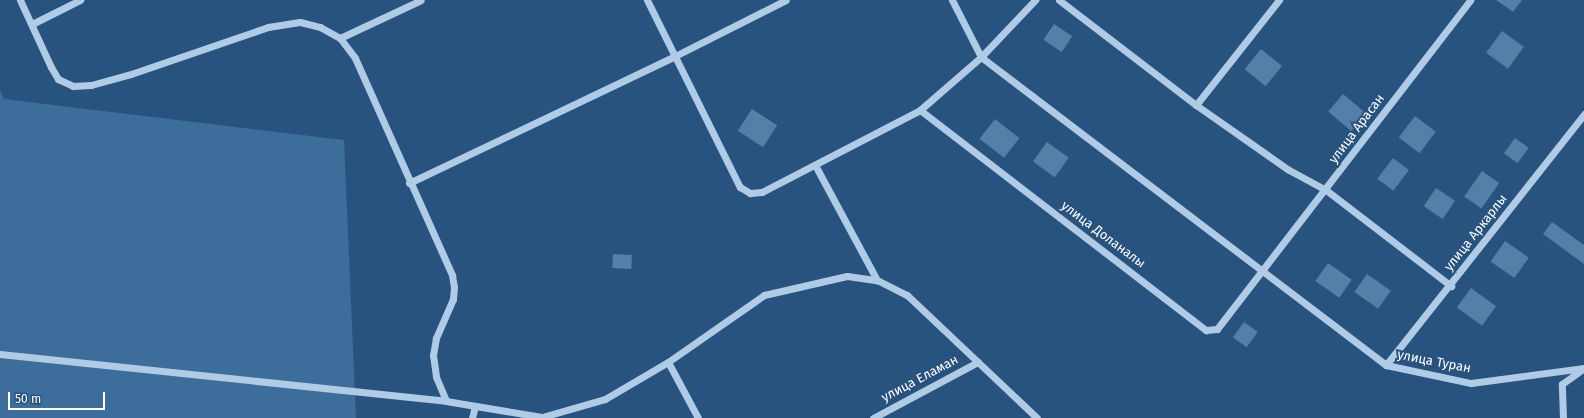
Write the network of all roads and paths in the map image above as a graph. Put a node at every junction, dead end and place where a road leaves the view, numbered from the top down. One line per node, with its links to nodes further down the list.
1 (20, 0): 11 (street)
2 (80, 0): 11 (street)
3 (421, 0): 12 (street)
4 (647, 0): 13 (street)
5 (786, 0): 13 (street)
6 (952, 0): 14 (street)
7 (1035, 0): 14 (street)
8 (1059, 0): 15 (street)
9 (1279, 0): 15 (street)
10 (1470, 0): 20 (street, улица Арасан)
11 (32, 24): 12 (street)
12 (340, 38): 19 (street)
13 (675, 56): 18 (street); 19 (street)
14 (981, 57): 16 (street); 21 (street, улица Туран)
15 (1196, 105): 20 (street)
16 (920, 110): 18 (street); 21 (street, улица Доланалы)
17 (1584, 114): 23 (street, улица Аркарлы)
18 (815, 165): 22 (street)
19 (409, 183): 29 (street)
20 (1326, 190): 21 (street, улица Арасан); 23 (street)
21 (1262, 273): 27 (street, улица Туран)
22 (877, 280): 25 (street); 26 (street)
23 (1451, 286): 27 (street, улица Аркарлы)
24 (0, 354): 29 (street)
25 (668, 362): 30 (street); 32 (street)
26 (978, 362): 33 (street, улица Еламан); 34 (street)
27 (1386, 365): 28 (street, улица Туран)
28 (1584, 368): 35 (street)
29 (446, 401): 30 (street)
30 (475, 406): 31 (street)
31 (472, 418)
32 (698, 418)
33 (873, 418)
34 (1037, 418)
35 (1563, 418)

